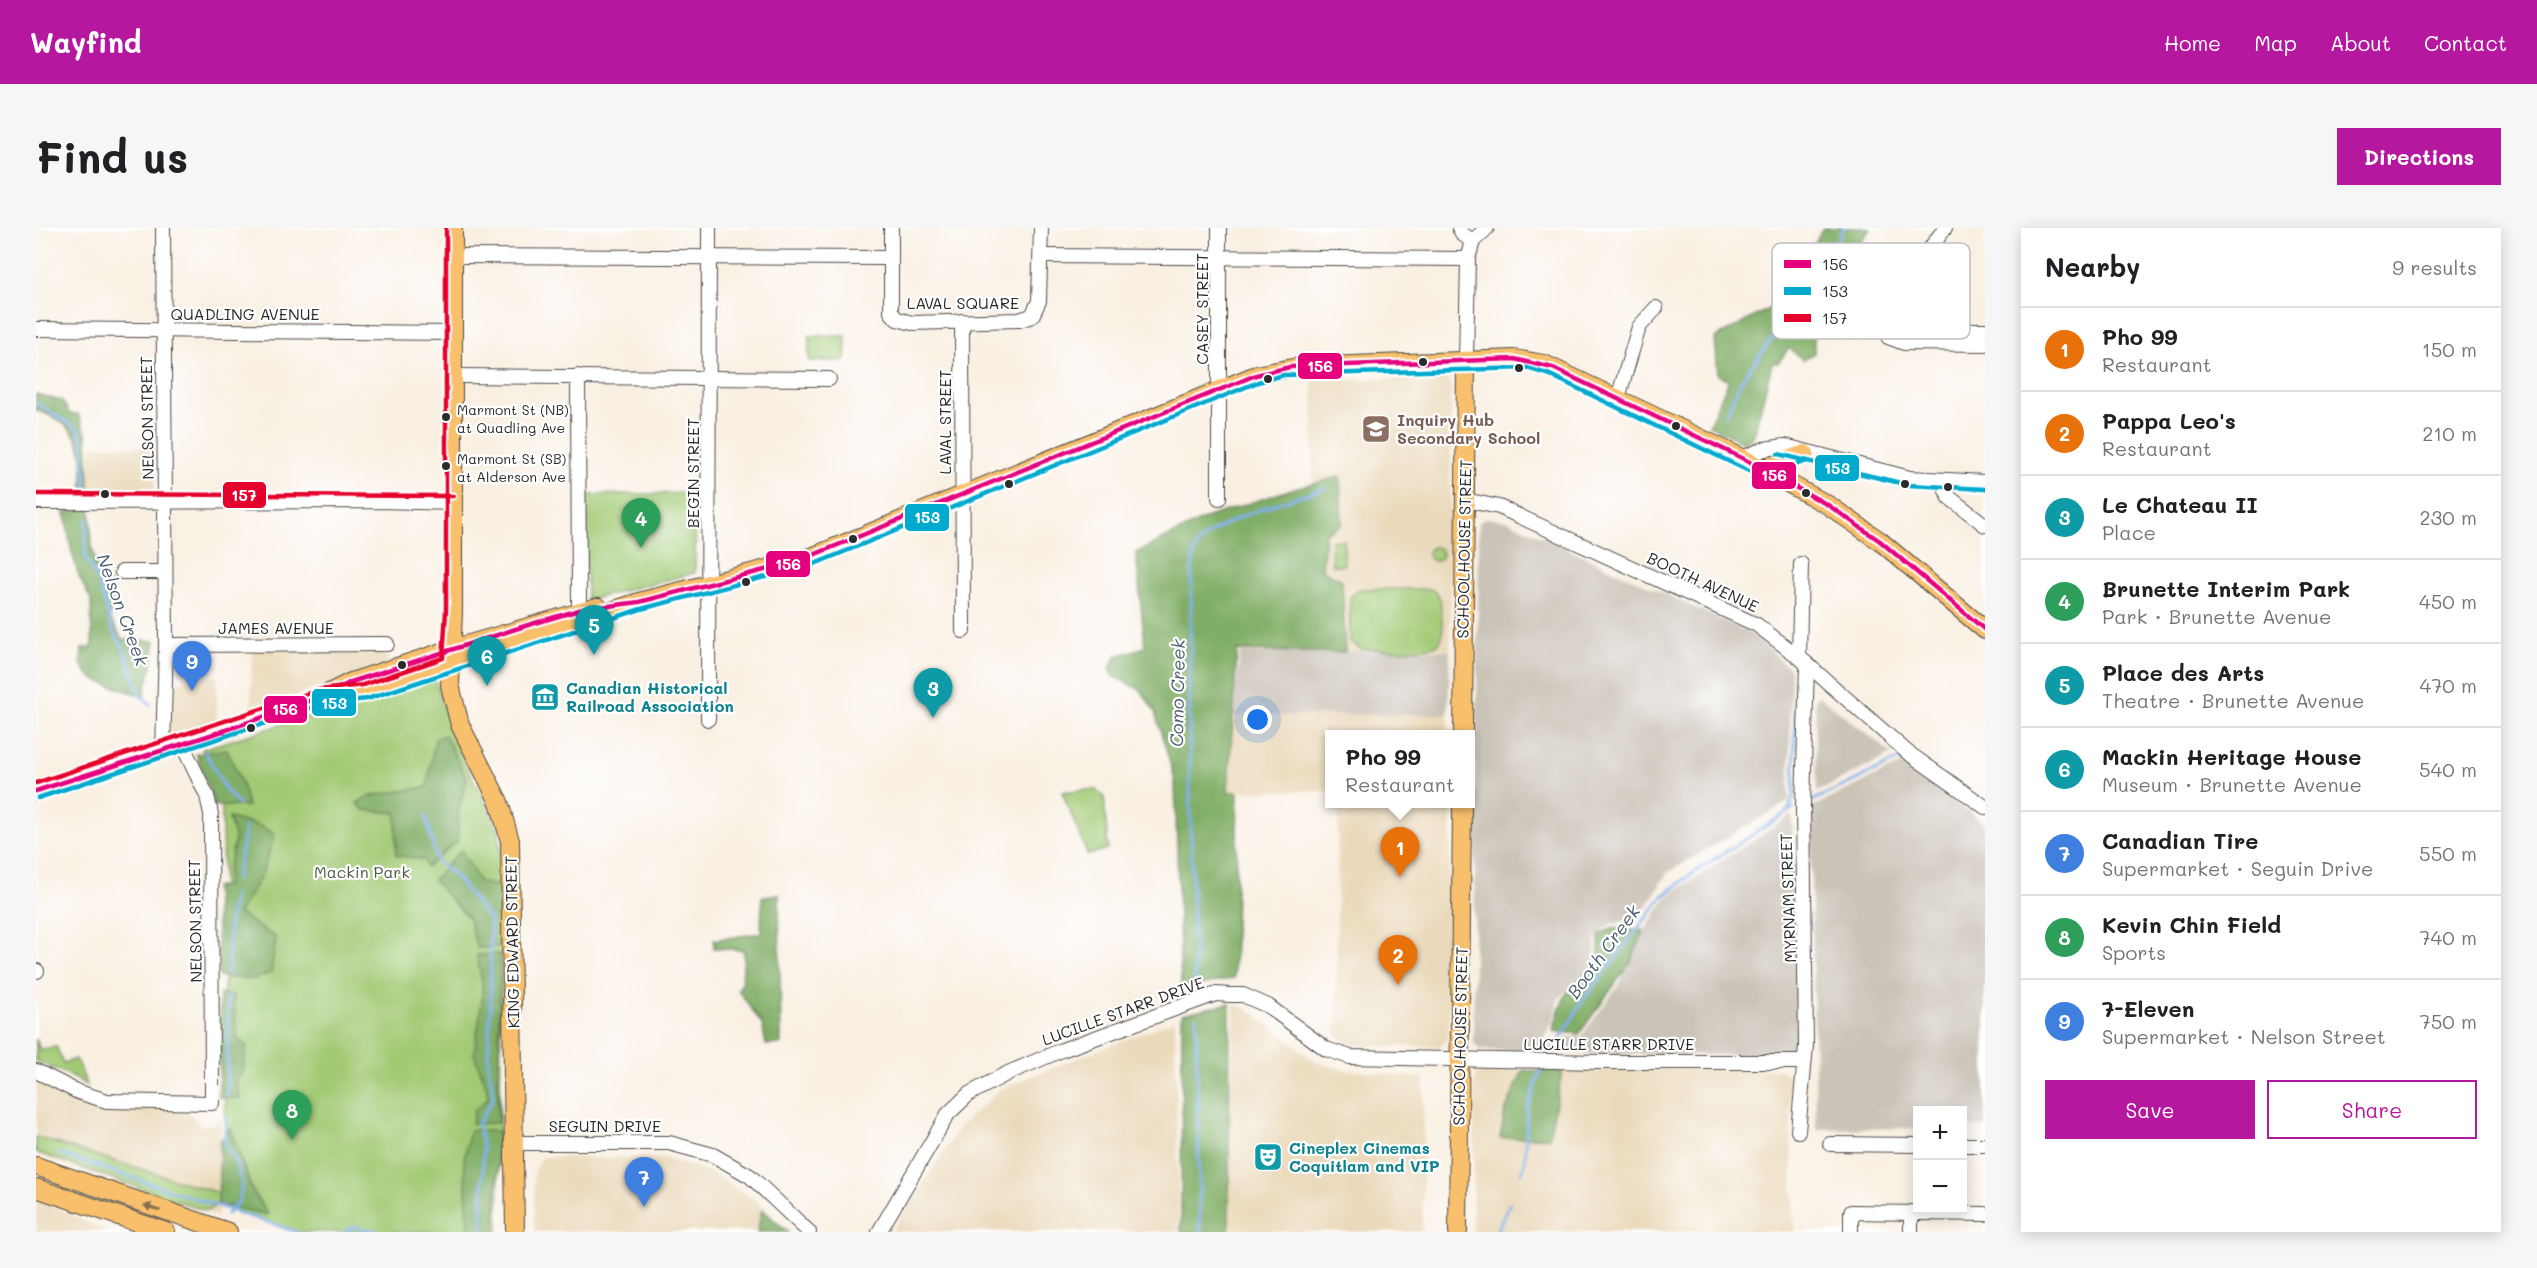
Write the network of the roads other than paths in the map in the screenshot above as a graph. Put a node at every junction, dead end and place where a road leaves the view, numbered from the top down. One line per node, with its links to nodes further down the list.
1 (163, 228): 22 (street, NELSON STREET)
2 (453, 228): 12 (main road, KING EDWARD STREET)
3 (709, 228): 14 (street, BEGIN STREET)
4 (891, 228): 16 (street, LAVAL SQUARE)
5 (1041, 228): 13 (street, LAVAL SQUARE)
6 (1219, 228): 15 (street, CASEY STREET)
7 (1459, 228): 10 (street)
8 (1487, 228): 10 (street)
9 (1946, 228): 11 (street)
10 (1473, 241): 17 (street, SCHOOLHOUSE STREET)
11 (1935, 243)
12 (453, 256): 14 (street); 24 (main road, KING EDWARD STREET)
13 (1041, 256): 15 (street); 19 (street, LAVAL SQUARE)
14 (709, 257): 16 (street); 30 (street, BEGIN STREET)
15 (1219, 257): 17 (street); 32 (street, CASEY STREET)
16 (891, 258): 19 (street, LAVAL SQUARE)
17 (1468, 259): 27 (street, SCHOOLHOUSE STREET)
18 (1656, 309): 33 (street)
19 (962, 321): 40 (street, LAVAL STREET)
20 (36, 329): 22 (street, QUADLING AVENUE)
21 (1970, 329): 23 (street)
22 (162, 330): 24 (street, QUADLING AVENUE); 42 (street, NELSON STREET)
23 (1985, 330)
24 (453, 333): 28 (main road, KING EDWARD STREET)
25 (1893, 339): 26 (street)
26 (1985, 344)
27 (1466, 361): 32 (main road); 33 (main road); 43 (main road, SCHOOLHOUSE STREET)
28 (453, 376): 29 (street); 45 (main road, KING EDWARD STREET)
29 (578, 376): 30 (street); 52 (street)
30 (709, 377): 31 (street); 50 (street, BEGIN STREET)
31 (830, 379)
32 (1218, 391): 40 (main road); 41 (street, CASEY STREET)
33 (1618, 398): 35 (main road)
34 (1805, 454): 35 (street); 36 (main road); 37 (street); 39 (main road)
35 (1742, 458): 36 (main road)
36 (1762, 469): 39 (main road)
37 (1941, 481): 38 (street); 46 (street)
38 (1985, 482)
39 (1799, 489): 53 (main road)
40 (962, 495): 50 (main road); 54 (street, LAVAL STREET)
41 (1219, 498)
42 (164, 501): 44 (street); 45 (street); 49 (street, NELSON STREET)
43 (1465, 501): 58 (street, BOOTH AVENUE); 60 (main road, SCHOOLHOUSE STREET)
44 (36, 502)
45 (453, 504): 57 (main road, KING EDWARD STREET)
46 (1985, 525)
47 (1801, 564): 58 (street, MYRNAM STREET)
48 (122, 572): 49 (street)
49 (164, 572): 56 (street, NELSON STREET)
50 (709, 585): 51 (main road); 59 (street, BEGIN STREET)
51 (639, 602): 52 (main road); 57 (main road)
52 (579, 610): 57 (main road)
53 (1985, 630)
54 (963, 631)
55 (387, 644): 56 (street, JAMES AVENUE)
56 (166, 645): 62 (street, NELSON STREET)
57 (451, 656): 61 (main road); 70 (main road, KING EDWARD STREET)
58 (1803, 660): 64 (street, BOOTH AVENUE); 67 (street, MYRNAM STREET)
59 (708, 718)
60 (1463, 730)
61 (182, 744): 62 (main road); 68 (street, NELSON STREET)
62 (163, 751): 63 (main road)
63 (36, 791)
64 (1985, 807)
65 (1462, 808): 66 (main road, SCHOOLHOUSE STREET)
66 (1460, 1060): 67 (street, LUCILLE STARR DRIVE); 83 (street, LUCILLE STARR DRIVE); 84 (main road, SCHOOLHOUSE STREET)
67 (1804, 1062): 69 (street, MYRNAM STREET)
68 (36, 1071)
69 (1798, 1131)
70 (514, 1143): 81 (main road, KING EDWARD STREET); 82 (street, SEGUIN DRIVE)
71 (1830, 1144): 72 (street)
72 (1913, 1144)
73 (1967, 1145): 74 (street)
74 (1985, 1145)
75 (36, 1166): 80 (main road, one-way to 75)
76 (36, 1188): 79 (main road)
77 (1911, 1212): 78 (street); 85 (street); 86 (street)
78 (1985, 1214)
79 (166, 1232)
80 (228, 1232)
81 (515, 1232)
82 (809, 1232)
83 (879, 1232)
84 (1458, 1232)
85 (1851, 1232)
86 (1911, 1232)

